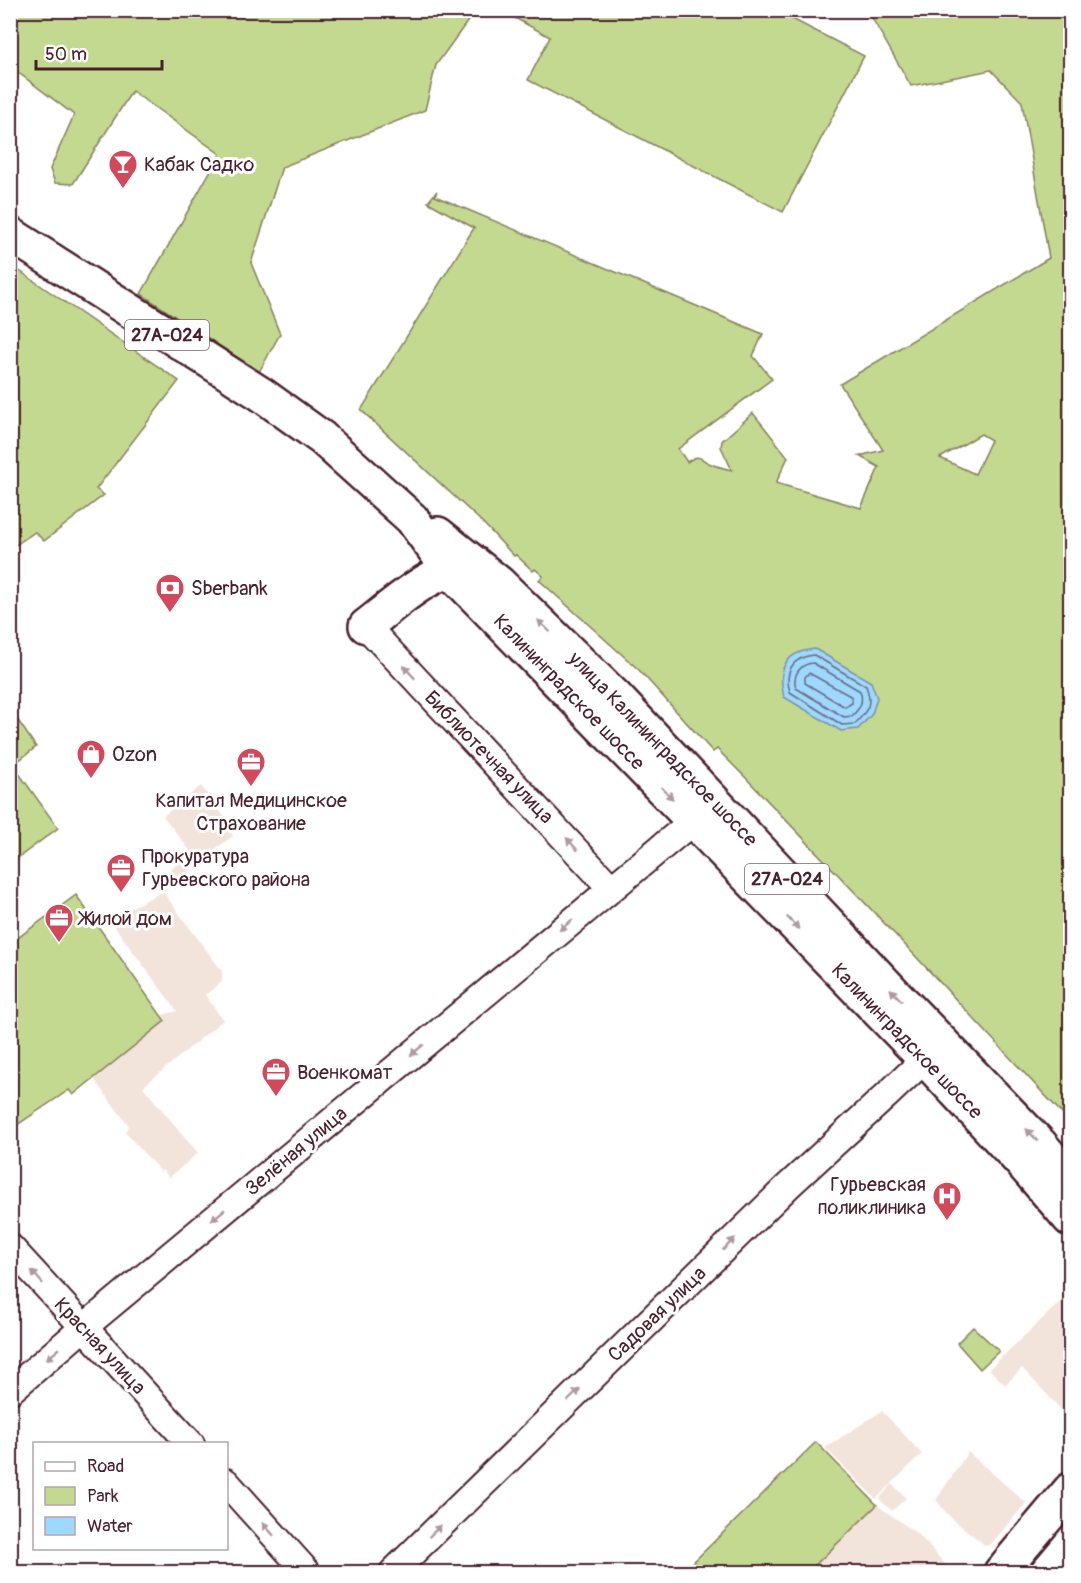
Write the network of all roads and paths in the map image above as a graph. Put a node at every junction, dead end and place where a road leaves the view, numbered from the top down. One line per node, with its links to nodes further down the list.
1 (10, 234): 2 (main road, Калининградское шоссе / 27А-024)
2 (432, 555): 3 (main road); 4 (main road, Калининградское шоссе / 27А-024, one-way to 4); 7 (main road, улица Калининградское шоссе / 27А-024, one-way to 2)
3 (366, 626): 5 (street, Библиотечная улица, one-way to 3)
4 (693, 820): 5 (street, Зелёная улица); 6 (main road, Калининградское шоссе / 27А-024, one-way to 6)
5 (611, 888): 10 (street, Зелёная улица, one-way to 10)
6 (925, 1059): 8 (main road, Калининградское шоссе / 27А-024); 16 (street, Садовая улица, one-way to 6)
7 (1071, 1179)
8 (1071, 1219)
9 (10, 1247): 10 (street, Красная улица, one-way to 9)
10 (83, 1328): 11 (street, Зелёная улица, one-way to 11); 12 (street, Красная улица)
11 (10, 1391)
12 (190, 1442)
13 (228, 1484): 15 (street, one-way to 13)
14 (1071, 1490): 17 (main road)
15 (307, 1572)
16 (393, 1572)
17 (1001, 1572)

